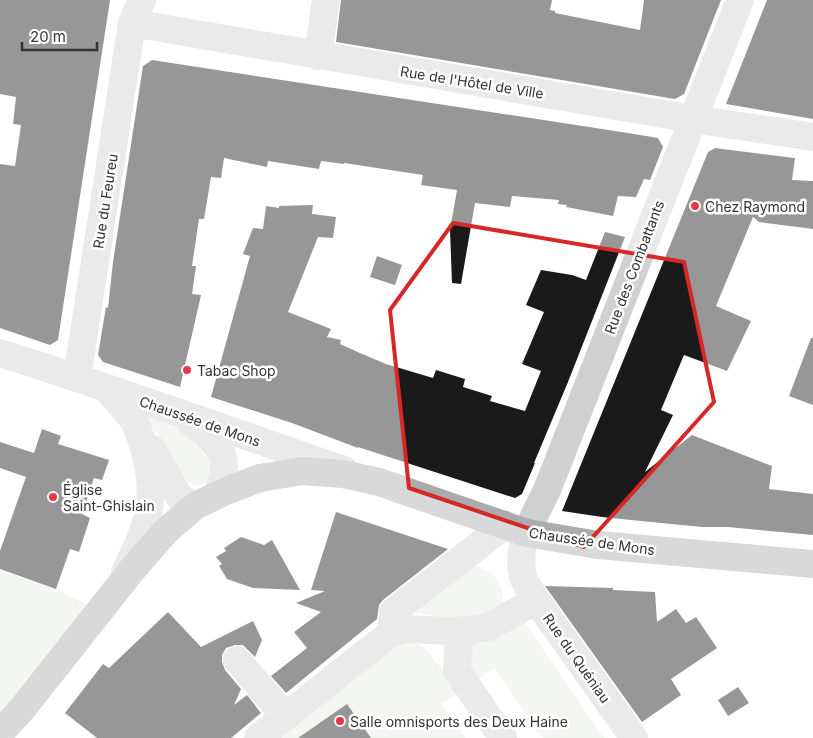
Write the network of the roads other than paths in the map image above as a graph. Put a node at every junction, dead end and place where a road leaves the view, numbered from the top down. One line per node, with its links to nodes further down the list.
1 (326, 0): 4 (street)
2 (740, 0): 5 (street, Rue des Combattants)
3 (137, 12): 4 (street, Rue de l'Hôtel de Ville); 8 (street, Rue du Feureu)
4 (318, 56): 5 (street, Rue de l'Hôtel de Ville)
5 (692, 119): 6 (street, Rue de l'Hôtel de Ville); 14 (street, Rue des Combattants)
6 (813, 137)
7 (0, 353): 8 (street, Chaussée de Mons)
8 (77, 378): 9 (street, Chaussée de Mons)
9 (107, 389): 10 (street, Chaussée de Mons); 11 (street, Chaussée de Mons)
10 (179, 414): 12 (street, Chaussée de Mons); 13 (street)
11 (134, 420): 13 (street, Chaussée de Mons); 17 (street, Chaussée de Mons)
12 (379, 482): 13 (main road, Chaussée de Mons); 14 (main road, Chaussée de Mons)
13 (206, 500): 17 (main road, Chaussée de Mons)
14 (516, 529): 15 (main road, Chaussée de Mons); 16 (street, Rue des Combattants); 20 (street)
15 (813, 564)
16 (523, 576): 18 (street, Rue du Quéniau)
17 (119, 586): 23 (main road, Chaussée de Mons)
18 (536, 600): 19 (street); 26 (street, Rue du Quéniau)
19 (470, 630): 20 (street); 25 (street)
20 (390, 633): 22 (street)
21 (237, 660): 22 (street)
22 (285, 716): 24 (street)
23 (0, 733)
24 (258, 738)
25 (503, 738)
26 (634, 738)

